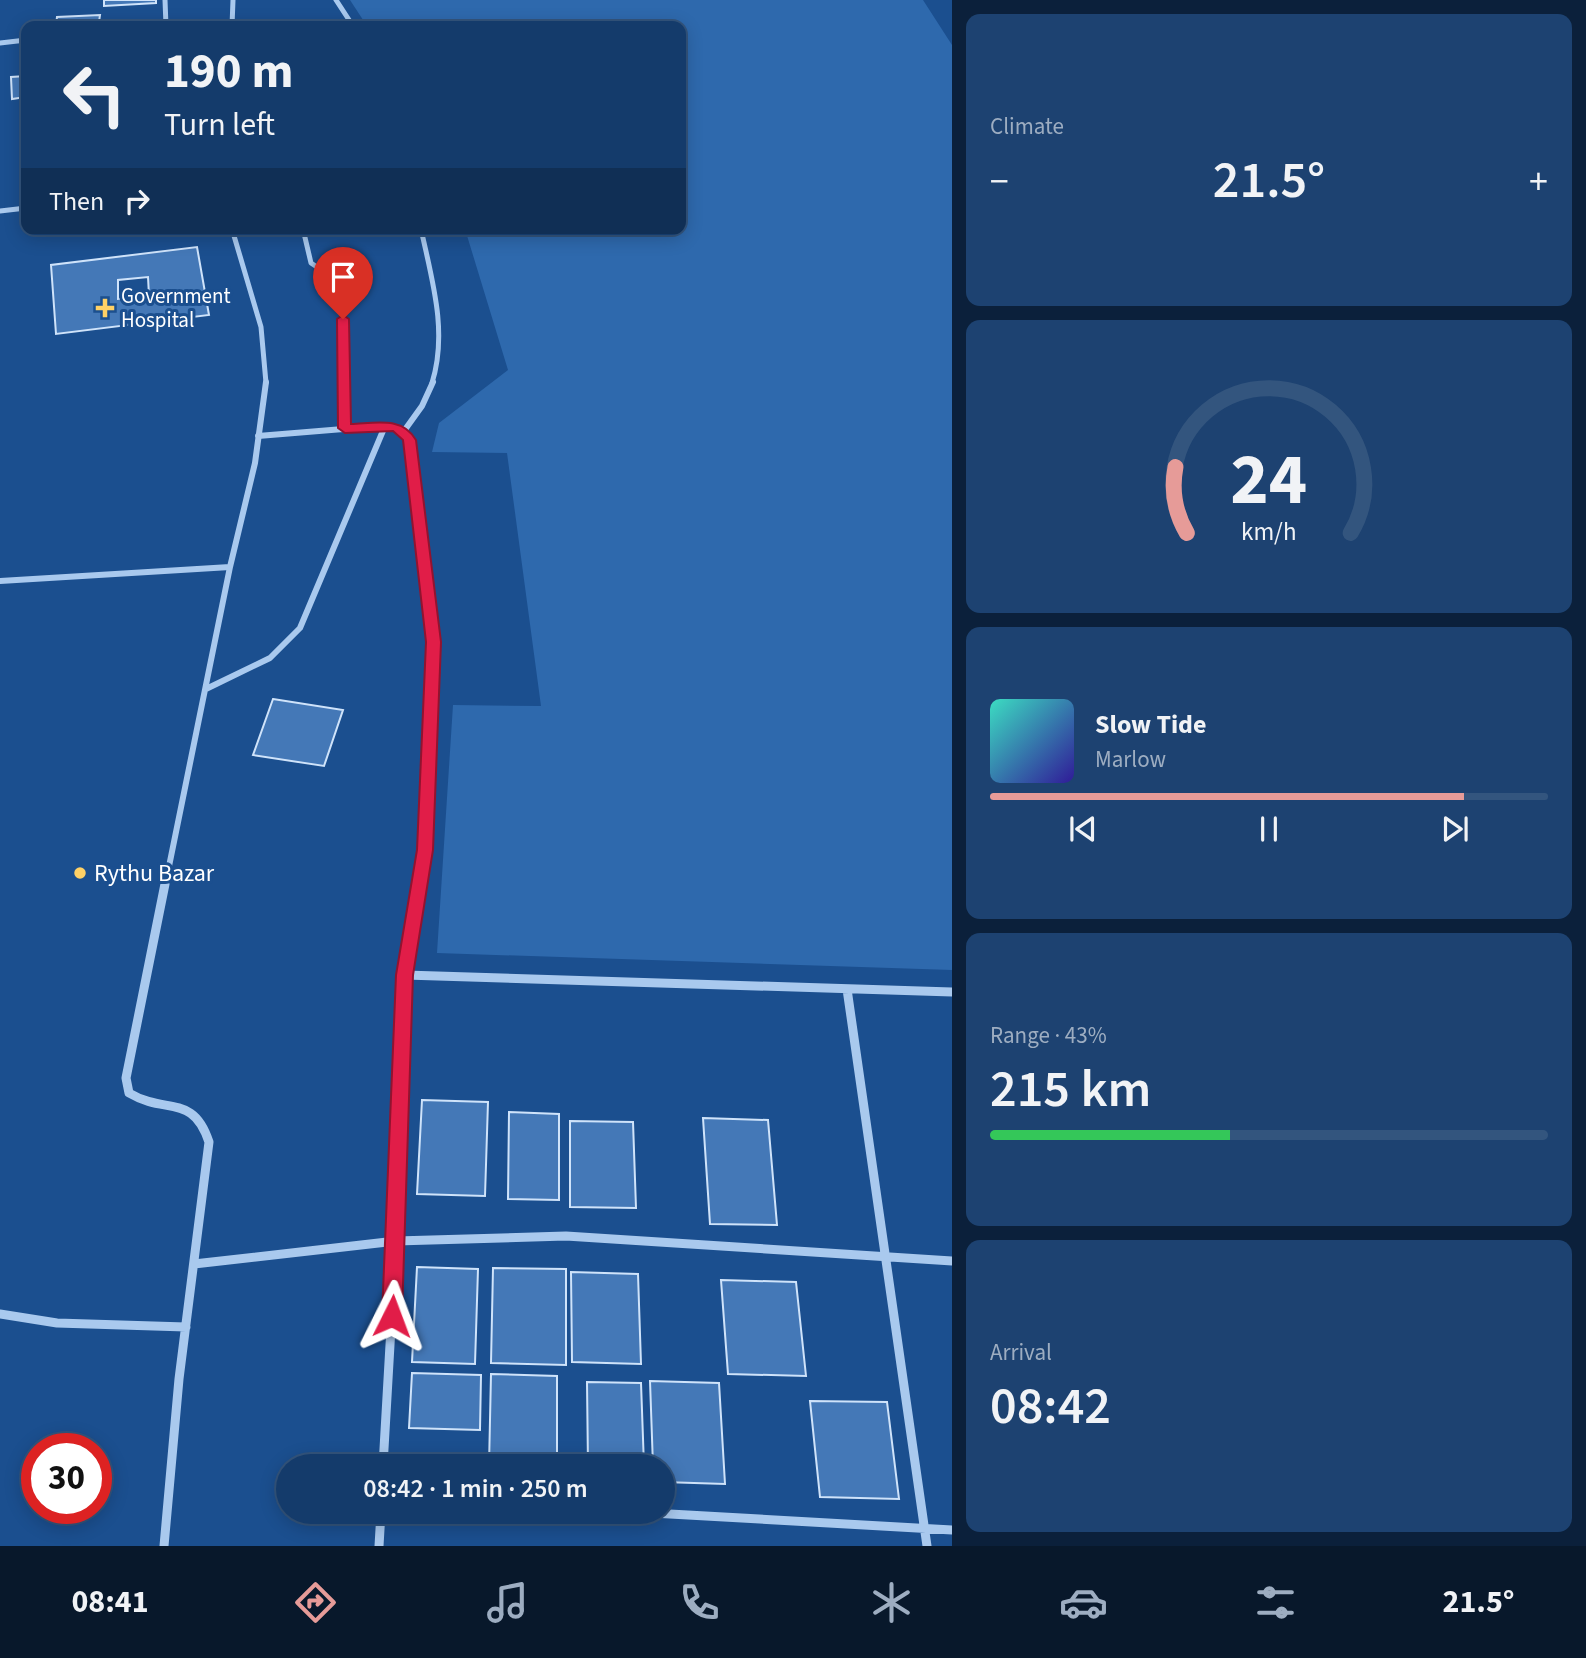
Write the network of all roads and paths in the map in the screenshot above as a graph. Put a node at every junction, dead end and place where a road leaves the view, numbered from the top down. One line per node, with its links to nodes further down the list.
1 (165, 0): 4 (street)
2 (233, 0): 5 (street)
3 (336, 0): 6 (street)
4 (166, 21)
5 (232, 21)
6 (350, 21)
7 (21, 41): 8 (street)
8 (0, 43)
9 (21, 209): 10 (street)
10 (0, 211)
11 (234, 235): 17 (street)
12 (304, 235): 15 (street)
13 (422, 235): 16 (street)
14 (385, 426): 15 (street); 16 (street); 20 (street)
15 (345, 428): 17 (street)
16 (404, 431): 21 (street)
17 (258, 436): 18 (street)
18 (230, 567): 19 (street); 20 (street)
19 (0, 581)
20 (206, 688): 27 (street)
21 (405, 975): 22 (street); 24 (street)
22 (847, 989): 23 (street); 25 (street)
23 (952, 992)
24 (396, 1241): 25 (street); 27 (street); 30 (street)
25 (887, 1259): 26 (street); 33 (street)
26 (952, 1261)
27 (194, 1264): 29 (street)
28 (0, 1314): 29 (street)
29 (186, 1327): 35 (street)
30 (384, 1454)
31 (675, 1514): 33 (street)
32 (380, 1524): 36 (street)
33 (924, 1528): 34 (street); 37 (street)
34 (952, 1530)
35 (164, 1546)
36 (379, 1546)
37 (927, 1546)

